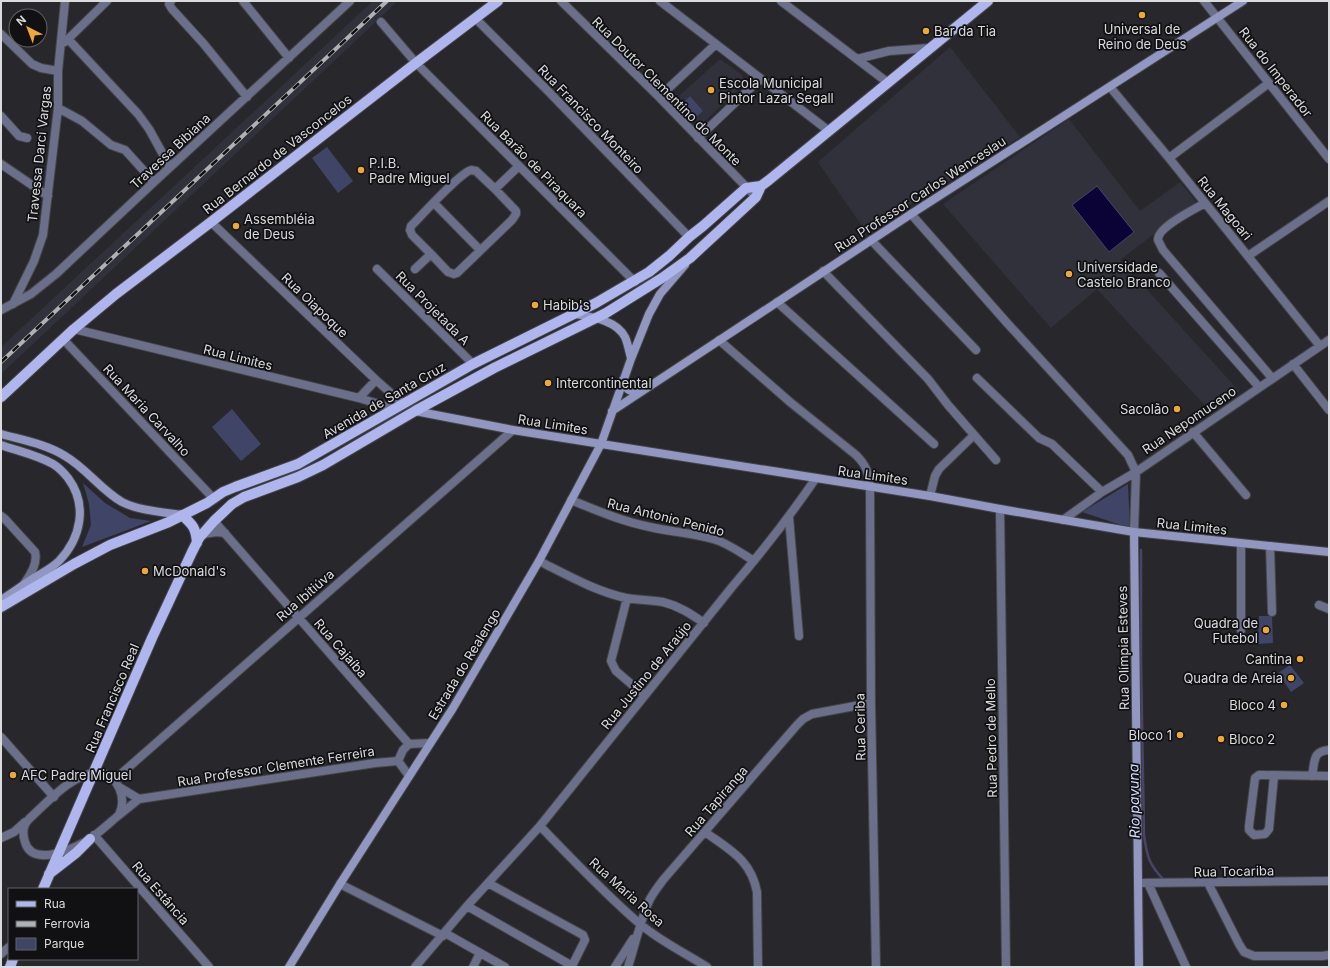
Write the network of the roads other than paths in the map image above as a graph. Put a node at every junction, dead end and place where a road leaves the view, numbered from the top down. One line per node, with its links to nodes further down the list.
1 (65, 1): 19 (street, Travessa Darci Vargas)
2 (107, 1): 17 (street)
3 (243, 1): 21 (street)
4 (350, 1): 21 (street, Travessa Bibiana)
5 (498, 1): 13 (main road, Rua Bernardo de Vasconcelos)
6 (561, 1): 30 (street, Rua Doutor Clementino do Monte)
7 (660, 1): 18 (street)
8 (781, 1): 22 (street)
9 (1204, 1): 14 (street, Rua do Imperador)
10 (1244, 1): 14 (street, Rua Professor Carlos Wenceslau)
11 (170, 2): 29 (street)
12 (984, 2): 20 (main road, Avenida de Santa Cruz)
13 (474, 18): 23 (main road, Rua Bernardo de Vasconcelos); 52 (street, Rua Francisco Monteiro)
14 (1218, 18): 27 (street, Rua do Imperador); 28 (street, Rua Professor Carlos Wenceslau)
15 (381, 22): 23 (street, Rua Barão de Piraquara)
16 (1, 34): 24 (street)
17 (68, 39): 19 (street); 40 (street)
18 (716, 44): 25 (street); 30 (street)
19 (61, 46): 24 (street, Travessa Darci Vargas)
20 (929, 48): 22 (street); 26 (main road, Avenida de Santa Cruz)
21 (289, 58): 29 (street, Travessa Bibiana)
22 (857, 59): 26 (street)
23 (416, 63): 39 (street, Rua Barão de Piraquara); 51 (main road, Rua Bernardo de Vasconcelos)
24 (58, 71): 31 (street, Travessa Darci Vargas)
25 (760, 79): 33 (street); 35 (street)
26 (887, 82): 33 (main road, Avenida de Santa Cruz)
27 (1269, 83): 36 (street); 37 (street, Rua do Imperador)
28 (1110, 87): 36 (street, Rua Magoari); 50 (street, Rua Professor Carlos Wenceslau)
29 (247, 97): 40 (street, Travessa Bibiana)
30 (659, 98): 35 (street, Rua Doutor Clementino do Monte)
31 (58, 108): 41 (street); 45 (street, Travessa Darci Vargas)
32 (1, 116): 34 (street)
33 (829, 131): 42 (main road, Avenida de Santa Cruz)
34 (26, 138)
35 (698, 138): 43 (street, Rua Doutor Clementino do Monte)
36 (1169, 158): 49 (street, Rua Magoari)
37 (1329, 159)
38 (1, 164): 45 (street)
39 (519, 166): 44 (street); 62 (street, Rua Barão de Piraquara)
40 (170, 167): 41 (street, Travessa Bibiana)
41 (154, 182): 64 (street, Travessa Bibiana)
42 (761, 186): 43 (main road); 46 (main road, Avenida de Santa Cruz)
43 (746, 188): 46 (street, Rua Doutor Clementino do Monte); 52 (main road, Avenida de Santa Cruz)
44 (495, 189): 48 (street); 54 (street)
45 (48, 196): 64 (street, Travessa Darci Vargas)
46 (756, 197): 57 (main road, Avenida de Santa Cruz)
47 (1329, 201): 56 (street)
48 (434, 203): 54 (street); 55 (street)
49 (1205, 203): 56 (street, Rua Magoari); 78 (street)
50 (911, 214): 53 (street, Rua Professor Carlos Wenceslau); 97 (street)
51 (211, 222): 68 (main road, Rua Bernardo de Vasconcelos); 79 (street, Rua Oiapoque)
52 (689, 237): 62 (main road, Avenida de Santa Cruz)
53 (871, 240): 60 (street, Rua Professor Carlos Wenceslau); 73 (street)
54 (480, 250): 55 (street)
55 (431, 254): 59 (street)
56 (1248, 256): 72 (street, Rua Magoari)
57 (690, 258): 67 (main road, Avenida de Santa Cruz); 74 (street, Estrada do Realengo)
58 (377, 269): 75 (street, Rua Projetada A)
59 (415, 269)
60 (823, 271): 63 (street, Rua Professor Carlos Wenceslau); 92 (street)
61 (1159, 273): 81 (street)
62 (635, 282): 66 (main road, Avenida de Santa Cruz)
63 (776, 302): 70 (street, Rua Professor Carlos Wenceslau); 94 (street)
64 (14, 304): 65 (street, Travessa Bibiana)
65 (1, 310)
66 (575, 314): 67 (street); 75 (main road, Avenida de Santa Cruz)
67 (596, 318): 74 (street); 86 (main road, Avenida de Santa Cruz)
68 (74, 329): 69 (main road, Rua Bernardo de Vasconcelos); 84 (street, Rua Limites)
69 (63, 339): 83 (main road, Rua Bernardo de Vasconcelos); 103 (street, Rua Maria Carvalho)
70 (719, 340): 82 (street, Rua Professor Carlos Wenceslau); 99 (street, Rua Ceriba)
71 (1329, 340): 72 (street, Rua Nepomuceno)
72 (1320, 346): 76 (street, Rua Nepomuceno)
73 (976, 350)
74 (631, 359): 80 (street, Estrada do Realengo)
75 (473, 364): 85 (main road, Avenida de Santa Cruz)
76 (1293, 364): 78 (street, Rua Nepomuceno); 87 (street)
77 (977, 378): 100 (street)
78 (1272, 378): 81 (street, Rua Nepomuceno)
79 (376, 380): 84 (street); 85 (street, Rua Oiapoque)
80 (624, 380): 82 (street); 88 (street, Estrada do Realengo)
81 (1257, 388): 90 (street, Rua Nepomuceno)
82 (642, 391): 88 (street, Rua Professor Carlos Wenceslau)
83 (1, 397)
84 (359, 398): 85 (street, Rua Limites)
85 (399, 406): 103 (main road, Avenida de Santa Cruz)
86 (415, 410): 89 (street, Rua Limites); 110 (main road, Avenida de Santa Cruz)
87 (1329, 410)
88 (612, 411): 93 (street, Estrada do Realengo)
89 (512, 430): 93 (street, Rua Limites); 127 (street, Rua Ibitiúva)
90 (1193, 432): 97 (street, Rua Nepomuceno); 101 (street)
91 (1, 434): 106 (street)
92 (974, 435): 96 (street); 102 (street)
93 (601, 444): 98 (street, Rua Limites); 104 (street, Estrada do Realengo)
94 (934, 444)
95 (1, 445): 120 (street)
96 (996, 460)
97 (1136, 472): 100 (street, Rua Nepomuceno); 111 (street, Rua Olímpia Esteves)
98 (816, 478): 99 (street, Rua Limites); 108 (street, Rua Justino de Araújo)
99 (870, 487): 102 (street, Rua Limites); 132 (street, Rua Ceriba)
100 (1102, 492): 109 (street, Rua Nepomuceno)
101 (1246, 495)
102 (930, 496): 105 (street, Rua Limites)
103 (214, 498): 106 (main road, Avenida de Santa Cruz)
104 (571, 500): 118 (street, Estrada do Realengo); 119 (street, Rua Antonio Penido)
105 (1000, 509): 109 (street, Rua Limites); 179 (street, Rua Pedro de Mello)
106 (182, 515): 114 (main road); 124 (main road, Avenida de Santa Cruz)
107 (1, 516): 120 (street)
108 (789, 517): 119 (street, Rua Justino de Araújo); 130 (street)
109 (1063, 520): 111 (street, Rua Limites)
110 (214, 521): 112 (street, Rua Cajaíba); 113 (main road, Rua Francisco Real)
111 (1134, 532): 115 (street, Rua Limites); 157 (street, Rua Olímpia Esteves)
112 (224, 533): 113 (street); 127 (street, Rua Cajaíba)
113 (203, 534): 114 (main road, Rua Francisco Real)
114 (197, 543): 138 (main road, Rua Francisco Real)
115 (1241, 544): 116 (street, Rua Limites); 129 (street)
116 (1270, 546): 117 (street, Rua Limites); 126 (street)
117 (1329, 552)
118 (539, 561): 121 (street); 134 (street, Estrada do Realengo)
119 (754, 562): 128 (street, Rua Justino de Araújo)
120 (24, 584): 122 (street)
121 (627, 598): 128 (street); 131 (street)
122 (1, 600)
123 (1319, 605): 125 (street)
124 (1, 607)
125 (1329, 609)
126 (1272, 612)
127 (298, 617): 135 (street, Rua Cajaíba); 143 (street, Rua Ibitiúva)
128 (704, 623): 131 (street, Rua Justino de Araújo)
129 (1241, 630)
130 (799, 636)
131 (644, 696): 148 (street, Rua Justino de Araújo)
132 (871, 703): 149 (street, Rua Tapiranga); 178 (street, Rua Ceriba)
133 (1, 737): 144 (street)
134 (430, 743): 135 (street); 139 (street, Estrada do Realengo)
135 (409, 744): 137 (street)
136 (1329, 750): 141 (street)
137 (398, 761): 139 (street); 145 (street, Rua Professor Clemente Ferreira)
138 (94, 773): 143 (street); 144 (street); 153 (main road, Rua Francisco Real)
139 (409, 776): 160 (street, Estrada do Realengo)
140 (1274, 776): 140 (street); 141 (street)
141 (1312, 776): 142 (street)
142 (1329, 776)
143 (116, 783): 145 (street); 146 (street)
144 (54, 797): 147 (street)
145 (139, 799): 146 (street, Rua Professor Clemente Ferreira)
146 (119, 815): 151 (street, Rua Professor Clemente Ferreira)
147 (26, 822): 150 (street); 152 (street)
148 (540, 826): 156 (street, Rua Justino de Araújo); 165 (street, Rua Maria Rosa)
149 (705, 832): 165 (street, Rua Tapiranga); 177 (street)
150 (3, 837): 152 (street)
151 (92, 837): 153 (street, Rua Professor Clemente Ferreira); 154 (main road); 162 (street, Rua Estância)
152 (26, 846): 153 (street, Rua Professor Clemente Ferreira)
153 (58, 852): 154 (main road, Rua Francisco Real)
154 (49, 874): 161 (main road, Rua Francisco Real)
155 (1329, 881): 159 (street, Rua Tocariba)
156 (488, 883): 164 (street, Rua Justino de Araújo); 164 (street)
157 (1138, 883): 158 (street, Rua Tocariba); 180 (street, Rua Olímpia Esteves)
158 (1148, 883): 159 (street, Rua Tocariba); 181 (street)
159 (1208, 883): 168 (street)
160 (340, 884): 166 (street); 170 (street, Estrada do Realengo)
161 (42, 888)
162 (138, 888)
163 (138, 888): 169 (street, Rua Estância)
164 (468, 906): 166 (street, Rua Justino de Araújo)
165 (640, 927): 174 (street); 175 (street, Rua Tapiranga); 176 (street, Rua Maria Rosa)
166 (444, 934): 167 (street); 171 (street, Rua Justino de Araújo)
167 (480, 953): 172 (street); 173 (street)
168 (1329, 955)
169 (209, 967)
170 (289, 967)
171 (415, 967)
172 (473, 967)
173 (505, 967)
174 (615, 967)
175 (628, 967)
176 (707, 967)
177 (758, 967)
178 (876, 967)
179 (1006, 967)
180 (1139, 967)
181 (1186, 967)

